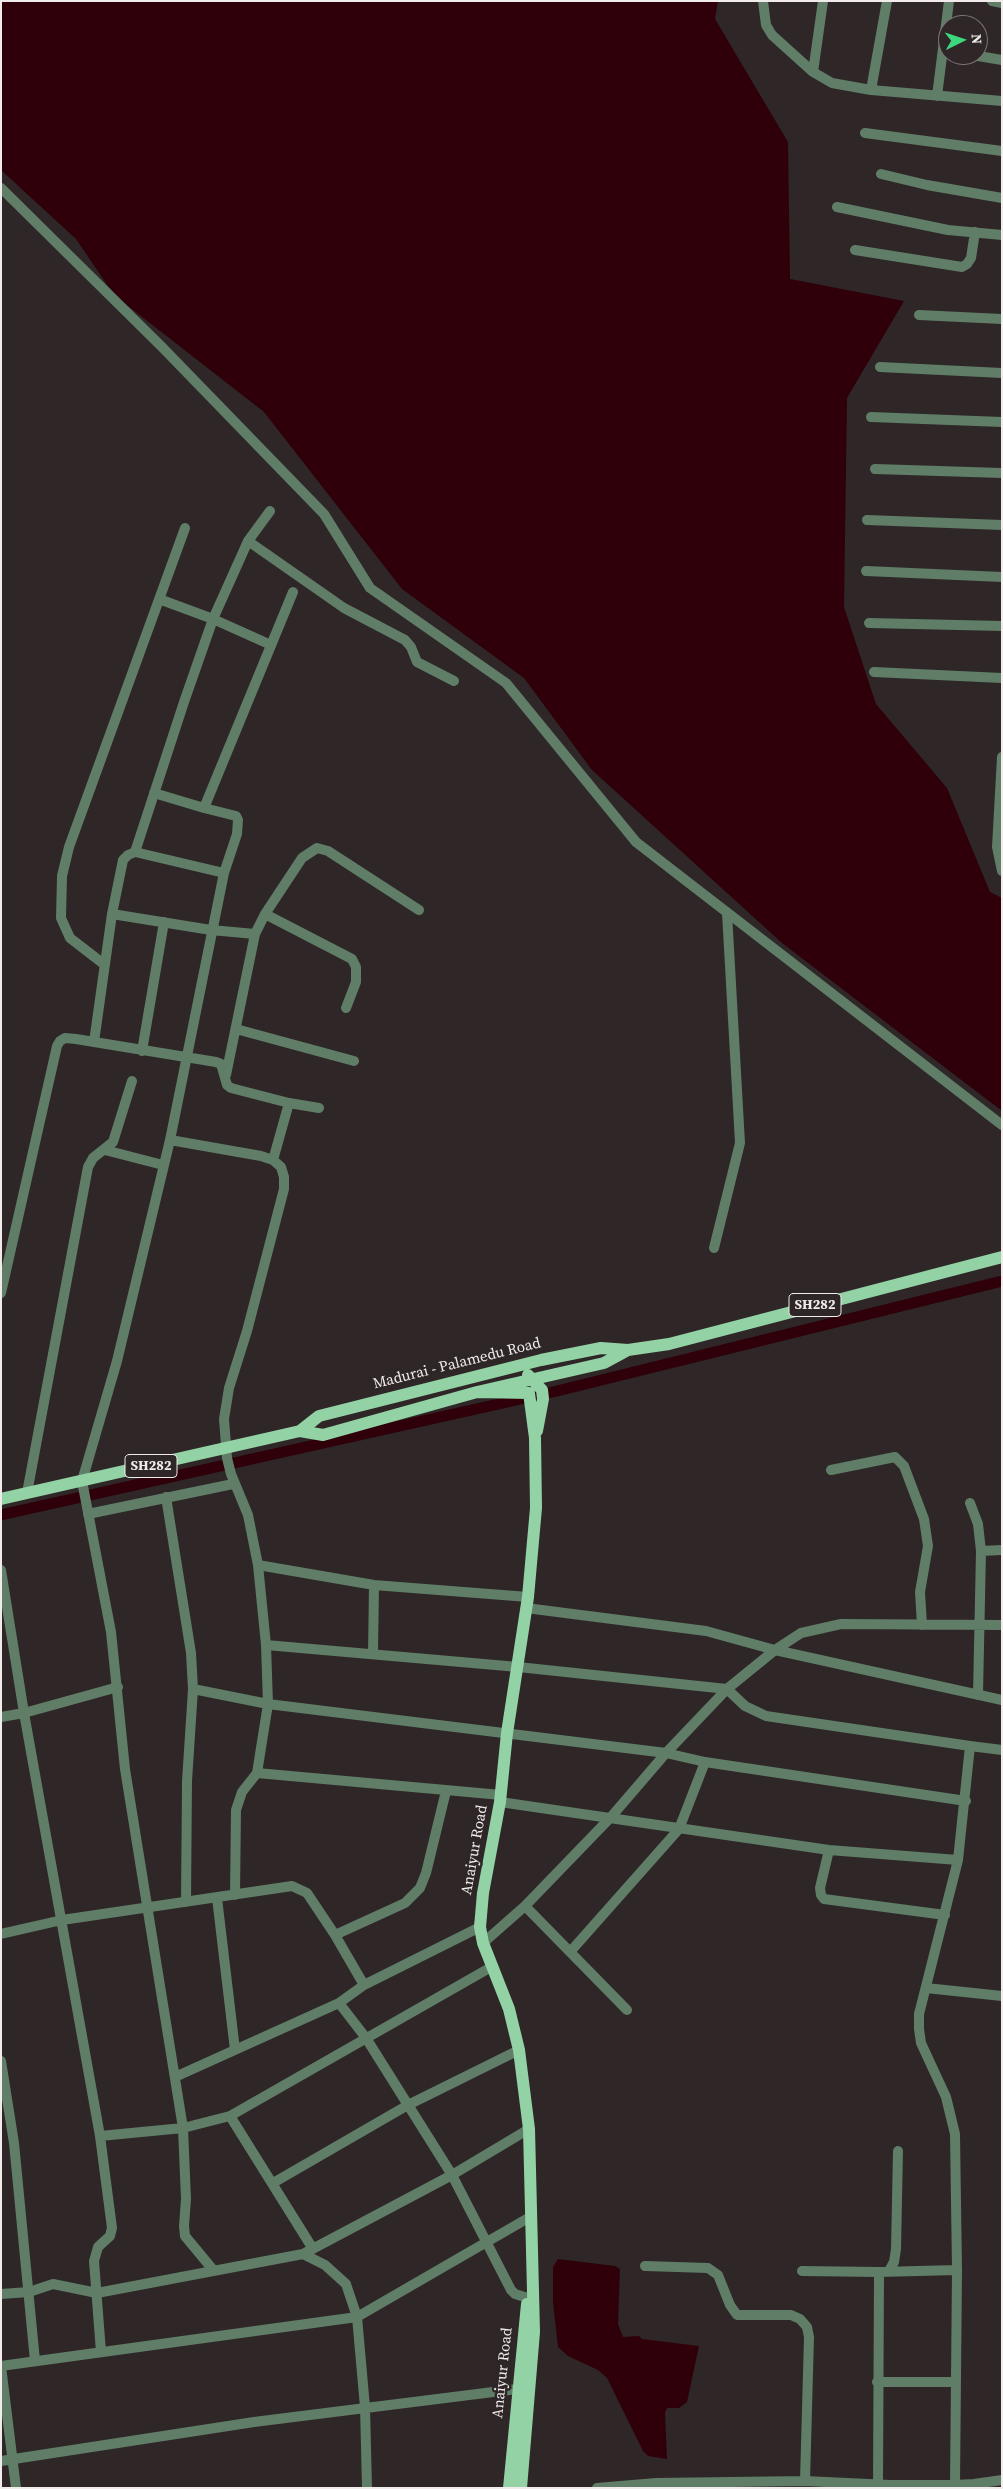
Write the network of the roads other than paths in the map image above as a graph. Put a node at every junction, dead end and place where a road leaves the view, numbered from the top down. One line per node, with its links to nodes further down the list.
1 (763, 1): 11 (street)
2 (823, 1): 11 (street)
3 (887, 1): 12 (street)
4 (949, 1): 7 (street)
5 (992, 1): 6 (street)
6 (1002, 3)
7 (948, 15)
8 (988, 58): 9 (street)
9 (1002, 60)
10 (942, 65): 13 (street)
11 (813, 72): 12 (street)
12 (871, 90): 13 (street)
13 (937, 96): 14 (street)
14 (1002, 102)
15 (865, 133): 16 (street)
16 (1002, 151)
17 (881, 174): 19 (street)
18 (1, 188): 56 (street)
19 (1002, 198)
20 (837, 207): 21 (street)
21 (975, 232): 22 (street); 23 (street)
22 (1002, 234)
23 (855, 250)
24 (919, 315): 25 (street)
25 (1002, 319)
26 (880, 367): 27 (street)
27 (1002, 373)
28 (871, 417): 29 (street)
29 (1002, 422)
30 (875, 469): 31 (street)
31 (1002, 473)
32 (270, 511): 36 (street)
33 (867, 520): 34 (street)
34 (1002, 525)
35 (186, 528): 40 (street)
36 (248, 541): 41 (street); 47 (street)
37 (866, 571): 38 (street)
38 (1002, 577)
39 (293, 592): 44 (street)
40 (160, 599): 41 (street); 62 (street)
41 (213, 619): 44 (street); 49 (street)
42 (869, 623): 43 (street)
43 (1002, 626)
44 (272, 645): 50 (street)
45 (874, 672): 46 (street)
46 (1002, 678)
47 (454, 681)
48 (1002, 757): 51 (street)
49 (154, 793): 50 (street); 52 (street)
50 (204, 808): 54 (street)
51 (1000, 819): 53 (street)
52 (135, 852): 54 (street); 57 (street)
53 (1002, 871)
54 (224, 873): 60 (street)
55 (419, 910): 58 (street)
56 (727, 913): 73 (street); 78 (street)
57 (112, 914): 59 (street); 62 (street)
58 (265, 914): 61 (street); 63 (street)
59 (164, 922): 60 (street); 66 (street)
60 (211, 930): 61 (street); 67 (street)
61 (256, 934): 64 (street)
62 (105, 965): 65 (street)
63 (346, 1008)
64 (236, 1029): 68 (street); 69 (street)
65 (94, 1042): 66 (street); 80 (street)
66 (142, 1051): 67 (street)
67 (185, 1058): 69 (street); 74 (street)
68 (354, 1061)
69 (226, 1080): 71 (street)
70 (132, 1081): 75 (street)
71 (289, 1103): 72 (street); 76 (street)
72 (319, 1108)
73 (1002, 1125)
74 (170, 1140): 76 (street); 77 (street)
75 (105, 1150): 77 (street); 95 (street)
76 (273, 1160): 91 (street)
77 (163, 1164): 94 (street)
78 (714, 1248)
79 (1002, 1257): 81 (main road, Madurai - Palamedu Road / SH282)
80 (1, 1294)
81 (628, 1350): 82 (main road, Madurai - Palamedu Road / SH282); 84 (main road, Madurai - Palamedu Road / SH282)
82 (541, 1360): 83 (main road, Madurai - Palamedu Road / SH282); 85 (main road)
83 (519, 1365): 85 (main road); 86 (main road, Madurai - Palamedu Road / SH282)
84 (578, 1369): 85 (main road, Madurai - Palamedu Road / SH282); 88 (main road)
85 (533, 1379): 87 (main road, Madurai - Palamedu Road / SH282); 88 (main road)
86 (430, 1387): 89 (main road); 90 (main road, Madurai - Palamedu Road / SH282)
87 (477, 1392): 88 (main road); 89 (main road, Madurai - Palamedu Road / SH282)
88 (536, 1395): 105 (main road, Anaiyur Road)
89 (433, 1405): 90 (main road, Madurai - Palamedu Road / SH282)
90 (300, 1431): 91 (main road, Madurai - Palamedu Road / SH282)
91 (227, 1454): 93 (street); 94 (main road, Madurai - Palamedu Road / SH282)
92 (831, 1470): 106 (street)
93 (232, 1479): 96 (street); 102 (street)
94 (82, 1482): 95 (main road, Madurai - Palamedu Road / SH282); 99 (street)
95 (28, 1493): 97 (main road, Madurai - Palamedu Road / SH282)
96 (166, 1498): 99 (street); 115 (street)
97 (1, 1499)
98 (970, 1503): 101 (street)
99 (88, 1514): 113 (street)
100 (1002, 1550): 101 (street)
101 (981, 1551): 107 (street)
102 (258, 1565): 104 (street); 109 (street)
103 (1, 1570): 119 (street)
104 (374, 1585): 105 (street); 111 (street)
105 (527, 1603): 110 (street); 112 (main road, Anaiyur Road)
106 (922, 1625): 107 (street); 110 (street)
107 (981, 1625): 108 (street); 116 (street)
108 (1002, 1625)
109 (266, 1645): 111 (street); 118 (street)
110 (775, 1650): 114 (street); 116 (street)
111 (374, 1654): 112 (street)
112 (518, 1667): 114 (street); 121 (main road, Anaiyur Road)
113 (118, 1688): 119 (street); 138 (street)
114 (726, 1689): 122 (street); 124 (street)
115 (193, 1690): 118 (street); 136 (street)
116 (978, 1695): 117 (street)
117 (1002, 1700)
118 (268, 1704): 121 (street); 126 (street)
119 (24, 1713): 120 (street); 140 (street)
120 (1, 1717)
121 (507, 1733): 124 (street); 128 (main road, Anaiyur Road)
122 (970, 1746): 123 (street); 129 (street)
123 (1002, 1750)
124 (666, 1753): 125 (street); 130 (street)
125 (706, 1762): 129 (street); 131 (street)
126 (256, 1773): 127 (street); 134 (street)
127 (446, 1791): 128 (street); 143 (street)
128 (500, 1798): 130 (street); 141 (main road, Anaiyur Road)
129 (966, 1801): 133 (street)
130 (611, 1817): 131 (street); 137 (street)
131 (679, 1829): 132 (street); 145 (street)
132 (829, 1850): 133 (street); 139 (street)
133 (958, 1860): 139 (street)
134 (235, 1895): 135 (street); 143 (street)
135 (217, 1898): 136 (street); 153 (street)
136 (186, 1902): 138 (street)
137 (526, 1906): 144 (street); 145 (street)
138 (147, 1908): 140 (street); 156 (street)
139 (945, 1915): 148 (street)
140 (62, 1920): 142 (street); 161 (street)
141 (480, 1927): 144 (main road, Anaiyur Road); 147 (street)
142 (1, 1934)
143 (335, 1935): 147 (street)
144 (483, 1943): 146 (main road, Anaiyur Road)
145 (570, 1952): 151 (street)
146 (493, 1966): 152 (street); 154 (main road, Anaiyur Road)
147 (364, 1985): 150 (street)
148 (926, 1988): 149 (street); 171 (street)
149 (1002, 1996)
150 (339, 2003): 152 (street); 153 (street)
151 (627, 2010)
152 (366, 2038): 157 (street); 158 (street)
153 (235, 2050): 156 (street)
154 (519, 2050): 157 (street); 160 (main road, Anaiyur Road)
155 (1, 2061): 175 (street)
156 (175, 2077): 159 (street)
157 (408, 2105): 163 (street); 164 (street)
158 (230, 2116): 159 (street); 164 (street)
159 (184, 2128): 161 (street); 172 (street)
160 (529, 2129): 163 (street); 165 (main road, Anaiyur Road)
161 (100, 2136): 176 (street)
162 (898, 2151): 173 (street)
163 (452, 2175): 166 (street); 167 (street)
164 (273, 2183): 167 (street)
165 (530, 2217): 166 (street); 169 (main road, Anaiyur Road)
166 (486, 2244): 178 (street); 179 (street)
167 (313, 2249): 168 (street)
168 (303, 2254): 172 (street); 179 (street)
169 (532, 2262): 178 (main road, Anaiyur Road); 185 (main road, Anaiyur Road)
170 (646, 2266): 190 (street)
171 (957, 2270): 173 (street); 184 (street)
172 (214, 2271): 176 (street)
173 (884, 2271): 174 (street); 183 (street)
174 (802, 2272)
175 (29, 2292): 176 (street); 177 (street); 181 (street)
176 (97, 2293): 180 (street)
177 (1, 2294)
178 (528, 2298): 185 (main road, Anaiyur Road)
179 (357, 2317): 180 (street); 186 (street)
180 (101, 2352): 181 (street)
181 (35, 2361): 182 (street)
182 (1, 2366): 187 (street)
183 (877, 2382): 184 (street); 192 (street)
184 (956, 2382): 193 (street)
185 (524, 2388): 186 (street); 199 (main road, Anaiyur Road); 200 (main road, Anaiyur Road)
186 (365, 2407): 187 (street); 198 (street)
187 (13, 2459): 188 (street); 197 (street)
188 (1, 2461)
189 (1002, 2480): 196 (street)
190 (805, 2481): 191 (street); 192 (street)
191 (740, 2484): 194 (street)
192 (878, 2485): 195 (street)
193 (955, 2485): 195 (street); 196 (street)
194 (657, 2486): 202 (street)
195 (890, 2486)
196 (974, 2486)
197 (16, 2488)
198 (367, 2488)
199 (507, 2488): 200 (street)
200 (521, 2488): 201 (street)
201 (531, 2488)
202 (597, 2488)

